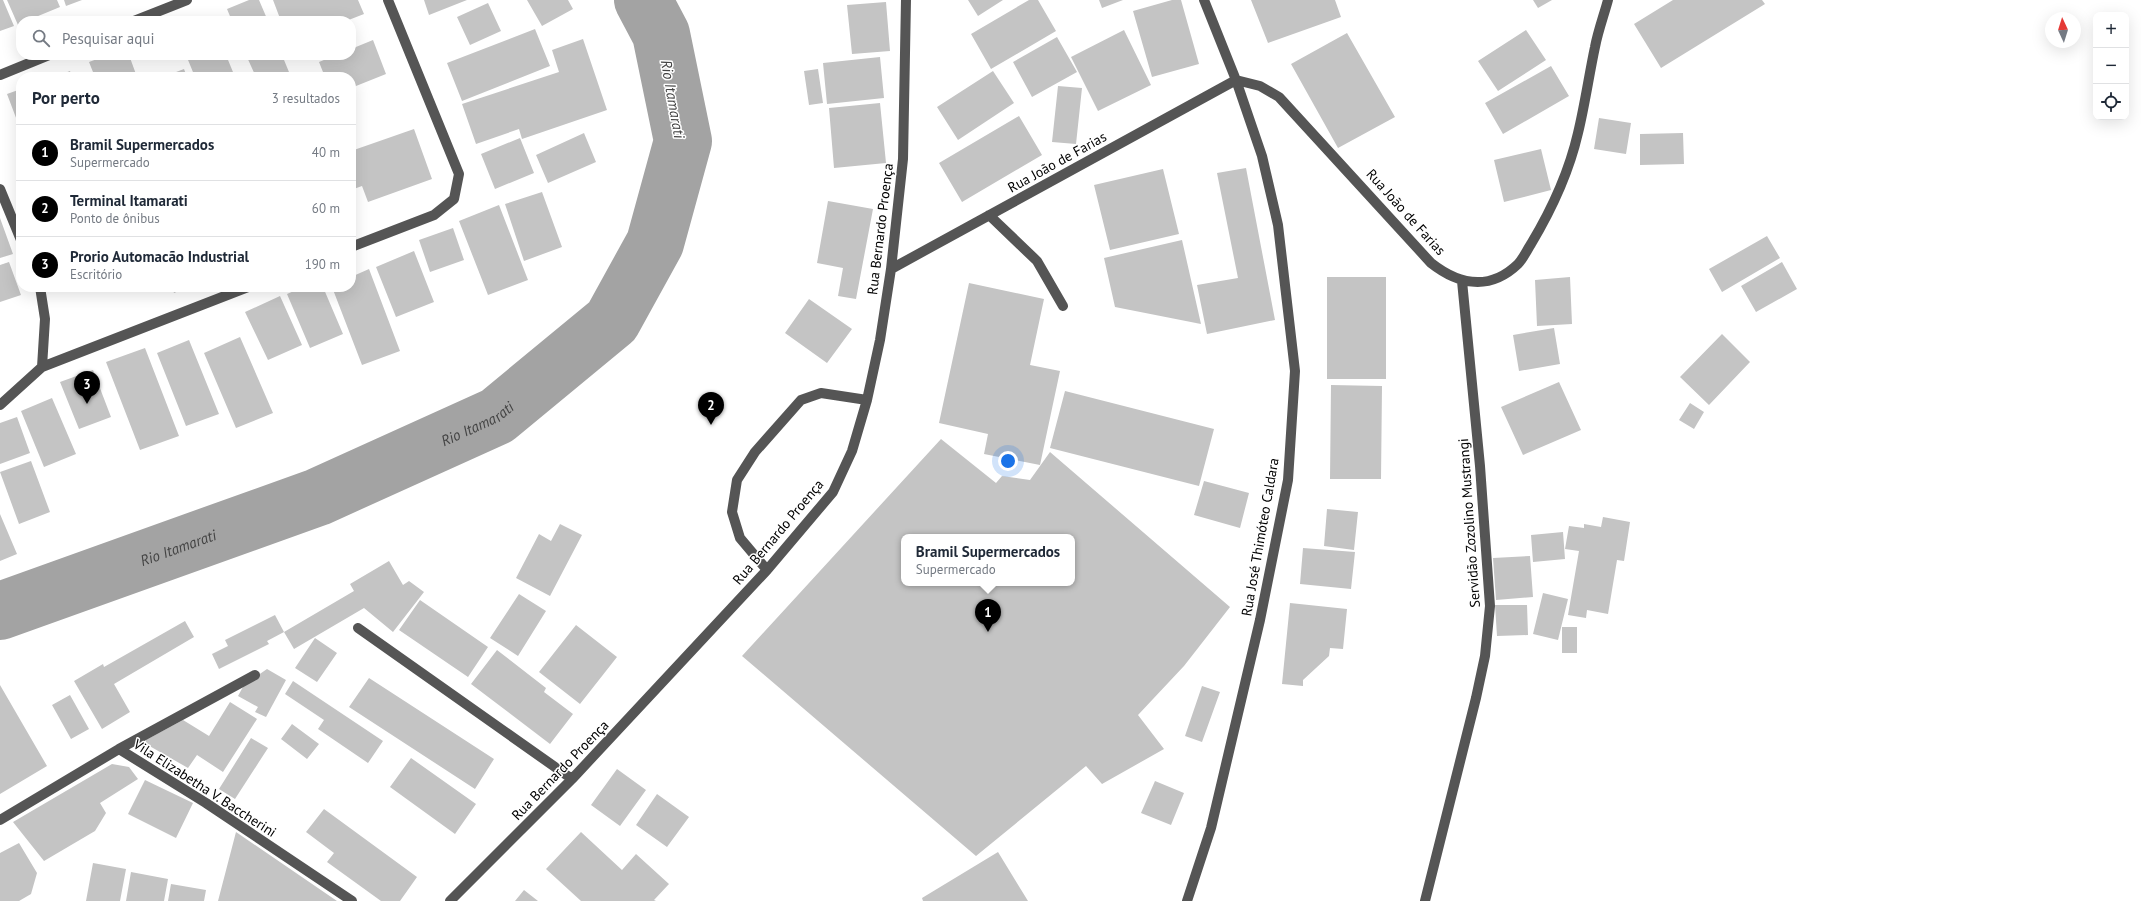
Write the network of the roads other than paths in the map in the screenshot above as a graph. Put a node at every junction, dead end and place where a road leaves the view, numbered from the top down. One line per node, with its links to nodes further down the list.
1 (187, 0): 6 (street)
2 (388, 0): 13 (street)
3 (906, 0): 14 (street, Rua Bernardo Proença)
4 (1204, 0): 9 (street)
5 (1608, 0): 15 (street, Rua João de Farias)
6 (147, 16)
7 (37, 60): 8 (street)
8 (0, 75)
9 (1236, 80): 11 (street, Rua João de Farias); 15 (street, Rua João de Farias); 30 (street, Rua José Thimóteo Caldara)
10 (0, 189): 12 (street)
11 (989, 216): 14 (street, Rua João de Farias); 18 (street)
12 (16, 228)
13 (356, 245)
14 (891, 269): 20 (street, Rua Bernardo Proença)
15 (1462, 281): 31 (street, Servidão Zozolino Mustrangi)
16 (41, 292): 19 (street)
17 (235, 292): 19 (street)
18 (1063, 306)
19 (42, 367): 21 (street)
20 (867, 400): 22 (street, Rua Bernardo Proença); 22 (street)
21 (0, 405)
22 (767, 570): 26 (street, Rua Bernardo Proença)
23 (358, 628): 26 (street)
24 (255, 675): 25 (street)
25 (119, 749): 27 (street, Vila Elizabetha V. Baccherini); 28 (street, Vila Elizabetha V. Baccherini)
26 (572, 779): 29 (street, Rua Bernardo Proença)
27 (0, 820)
28 (352, 901)
29 (450, 901)
30 (1187, 901)
31 (1425, 901)

